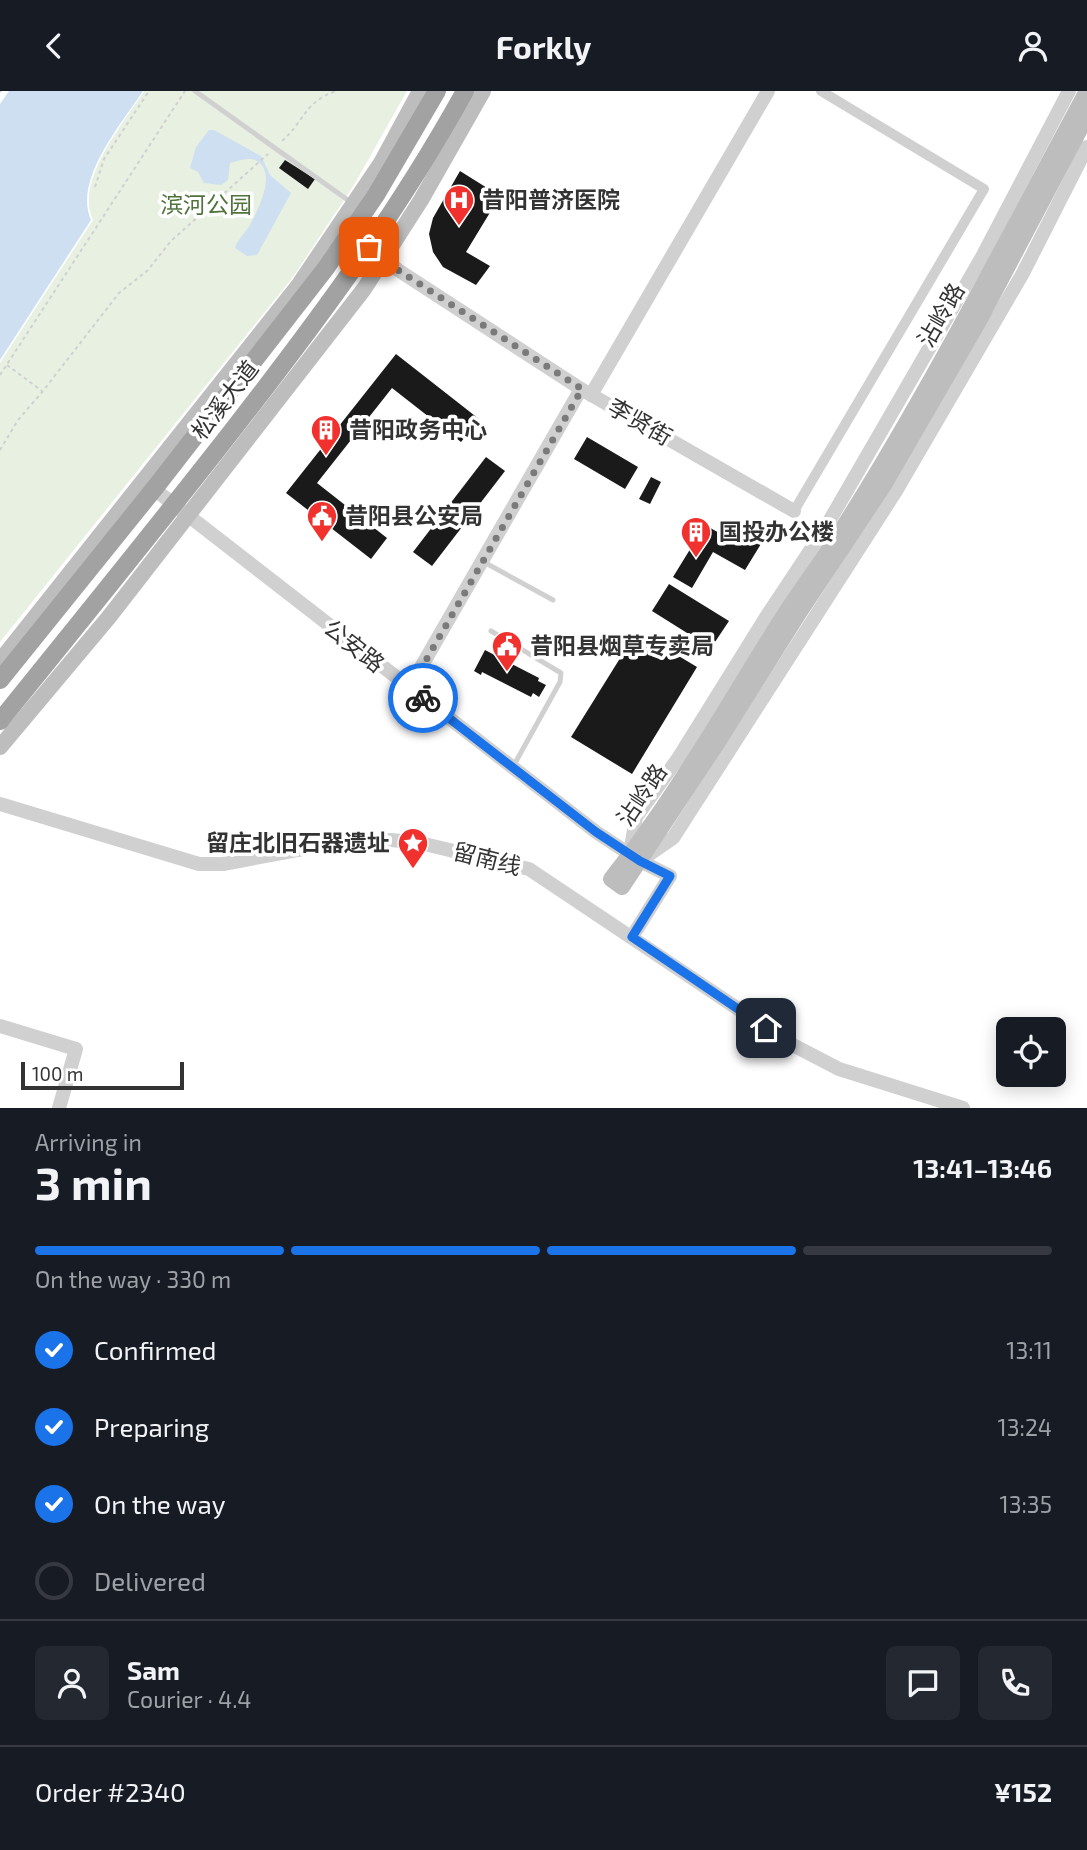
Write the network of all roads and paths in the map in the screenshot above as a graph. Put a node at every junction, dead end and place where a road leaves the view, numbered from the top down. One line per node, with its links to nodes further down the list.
1 (149, 91): 16 (path)
2 (185, 91): 21 (path)
3 (195, 91): 15 (lane)
4 (336, 91): 15 (path)
5 (420, 91): 17 (main road)
6 (437, 91): 18 (highway, 松溪大道)
7 (465, 91): 19 (highway, 松溪大道)
8 (484, 91): 20 (main road)
9 (768, 91): 24 (street)
10 (821, 91): 28 (street)
11 (1069, 91): 39 (street)
12 (1087, 92): 39 (main road, 沾岭路)
13 (1087, 116): 39 (main road, 沾岭路)
14 (1087, 147): 39 (street)
15 (274, 148): 17 (lane); 23 (path)
16 (95, 187)
17 (354, 205): 32 (main road)
18 (350, 233): 19 (street, 李贤街); 26 (highway, 松溪大道)
19 (369, 247): 20 (street, 李贤街); 27 (highway, 松溪大道)
20 (384, 259): 24 (street, 李贤街); 27 (main road)
21 (7, 364): 22 (path); 23 (path)
22 (0, 375)
23 (43, 391): 25 (path)
24 (586, 392): 28 (street, 李贤街); 29 (street)
25 (0, 450)
26 (154, 489): 27 (street, 公安路); 33 (highway, 松溪大道)
27 (180, 511): 34 (street, 公安路); 35 (highway, 松溪大道); 36 (main road)
28 (794, 511)
29 (482, 561): 30 (lane); 34 (street)
30 (554, 600)
31 (491, 631): 37 (lane)
32 (0, 661)
33 (0, 680)
34 (410, 688): 37 (street, 公安路)
35 (0, 721)
36 (0, 747)
37 (513, 768): 39 (street, 公安路)
38 (0, 804): 40 (street, 留南线)
39 (635, 857): 40 (street, 公安路)
40 (632, 937): 43 (street, 留南线)
41 (0, 1026): 42 (street)
42 (59, 1108)
43 (963, 1108)

